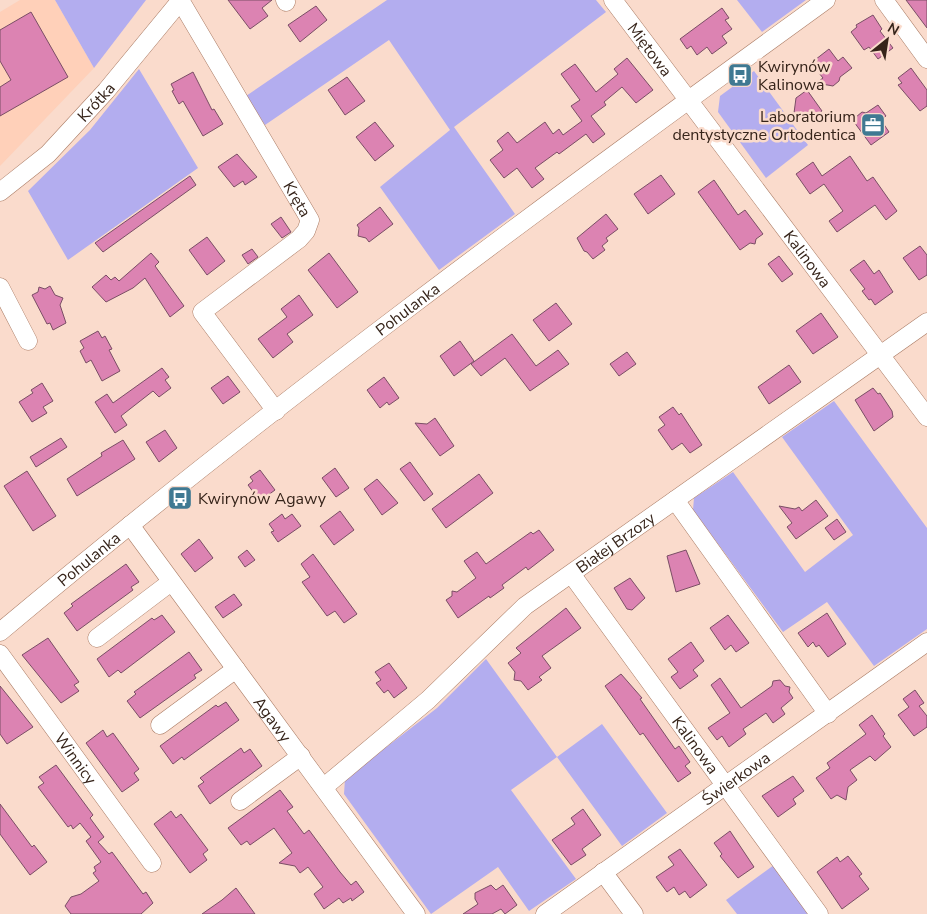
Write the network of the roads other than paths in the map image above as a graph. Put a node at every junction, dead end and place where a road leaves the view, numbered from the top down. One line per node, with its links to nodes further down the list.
1 (180, 0): 7 (street, Krótka); 12 (street, Kręta)
2 (613, 0): 6 (street, Miętowa)
3 (826, 0): 6 (street, Pohulanka)
4 (884, 0): 5 (street)
5 (927, 59)
6 (690, 100): 11 (street, Kalinowa); 12 (street, Pohulanka)
7 (0, 192)
8 (0, 287): 10 (street)
9 (927, 322): 11 (street, Białej Brzozy)
10 (28, 341)
11 (881, 354): 13 (street, Kalinowa); 14 (street, Białej Brzozy)
12 (276, 411): 15 (street, Pohulanka)
13 (927, 417)
14 (675, 500): 16 (street, Białej Brzozy); 23 (street)
15 (130, 525): 17 (street, Agawy); 18 (street, Pohulanka)
16 (572, 575): 26 (street, Białej Brzozy); 27 (street, Kalinowa)
17 (171, 582): 19 (street); 22 (street, Agawy)
18 (0, 632)
19 (97, 638)
20 (927, 642): 23 (street, Świerkowa)
21 (0, 654): 29 (street, Winnicy)
22 (236, 669): 24 (street); 25 (street, Agawy)
23 (828, 714): 27 (street, Świerkowa)
24 (160, 725)
25 (301, 756): 26 (street, Agawy); 28 (street)
26 (324, 787): 31 (street, Agawy)
27 (726, 787): 30 (street, Świerkowa); 34 (street, Kalinowa)
28 (240, 801)
29 (152, 863)
30 (603, 872): 32 (street, Świerkowa); 33 (street)
31 (416, 914)
32 (545, 914)
33 (634, 914)
34 (819, 914)

